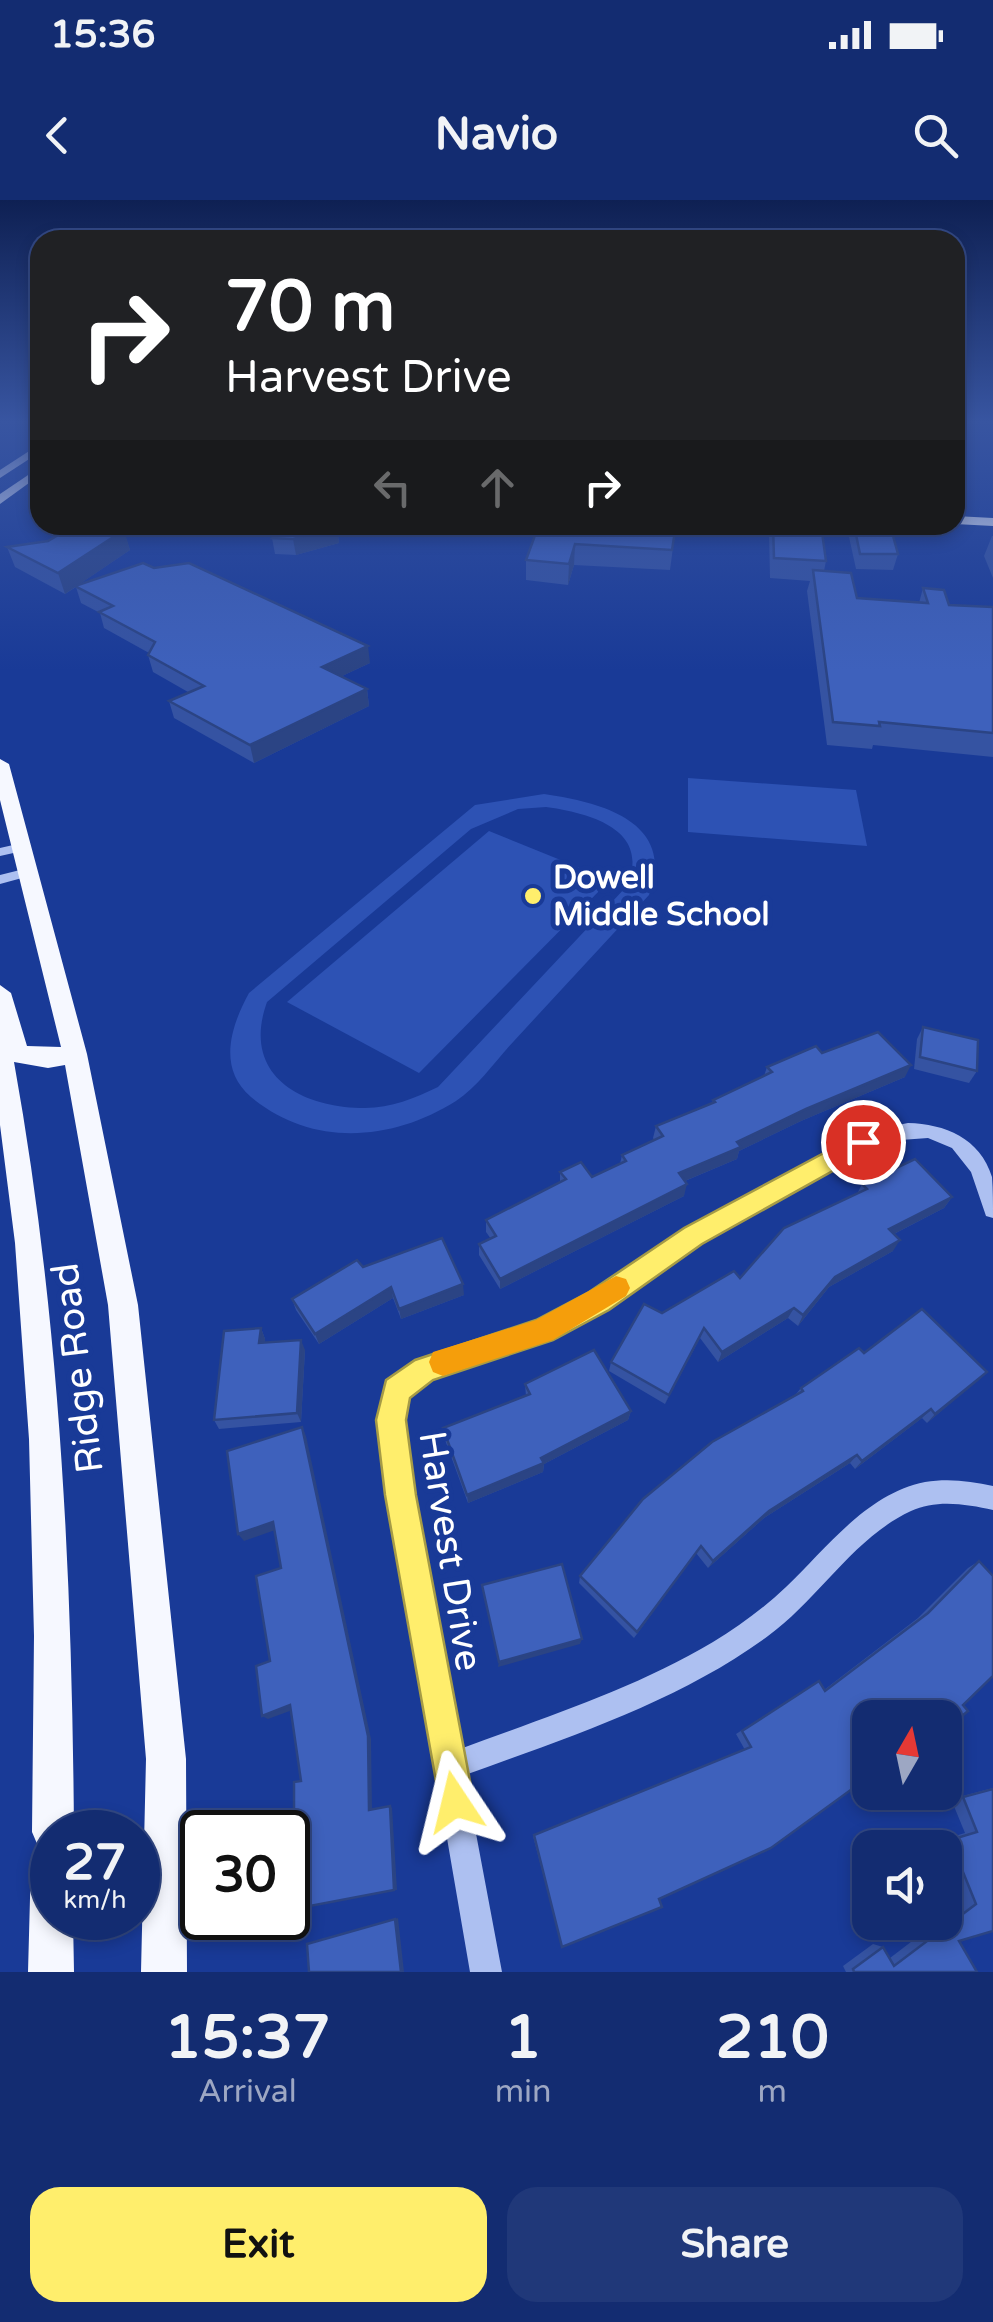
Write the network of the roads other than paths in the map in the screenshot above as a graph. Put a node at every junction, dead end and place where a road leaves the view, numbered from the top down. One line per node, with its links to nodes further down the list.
1 (965, 509): 2 (main road)
2 (993, 510)
3 (965, 521): 4 (main road)
4 (993, 522)
5 (0, 764): 6 (main road, Ridge Road)
6 (22, 847): 7 (street); 8 (main road, Ridge Road)
7 (0, 852)
8 (28, 872): 9 (street); 12 (main road, Ridge Road)
9 (0, 880)
10 (0, 993): 12 (main road)
11 (0, 1049): 16 (main road, Ridge Road)
12 (75, 1054): 19 (main road, Ridge Road)
13 (993, 1210): 15 (street, Harvest Drive)
14 (993, 1498): 15 (street)
15 (449, 1768): 20 (street, Harvest Drive)
16 (53, 1810)
17 (51, 1940): 18 (main road)
18 (51, 1972)
19 (164, 1972)
20 (486, 1972)

